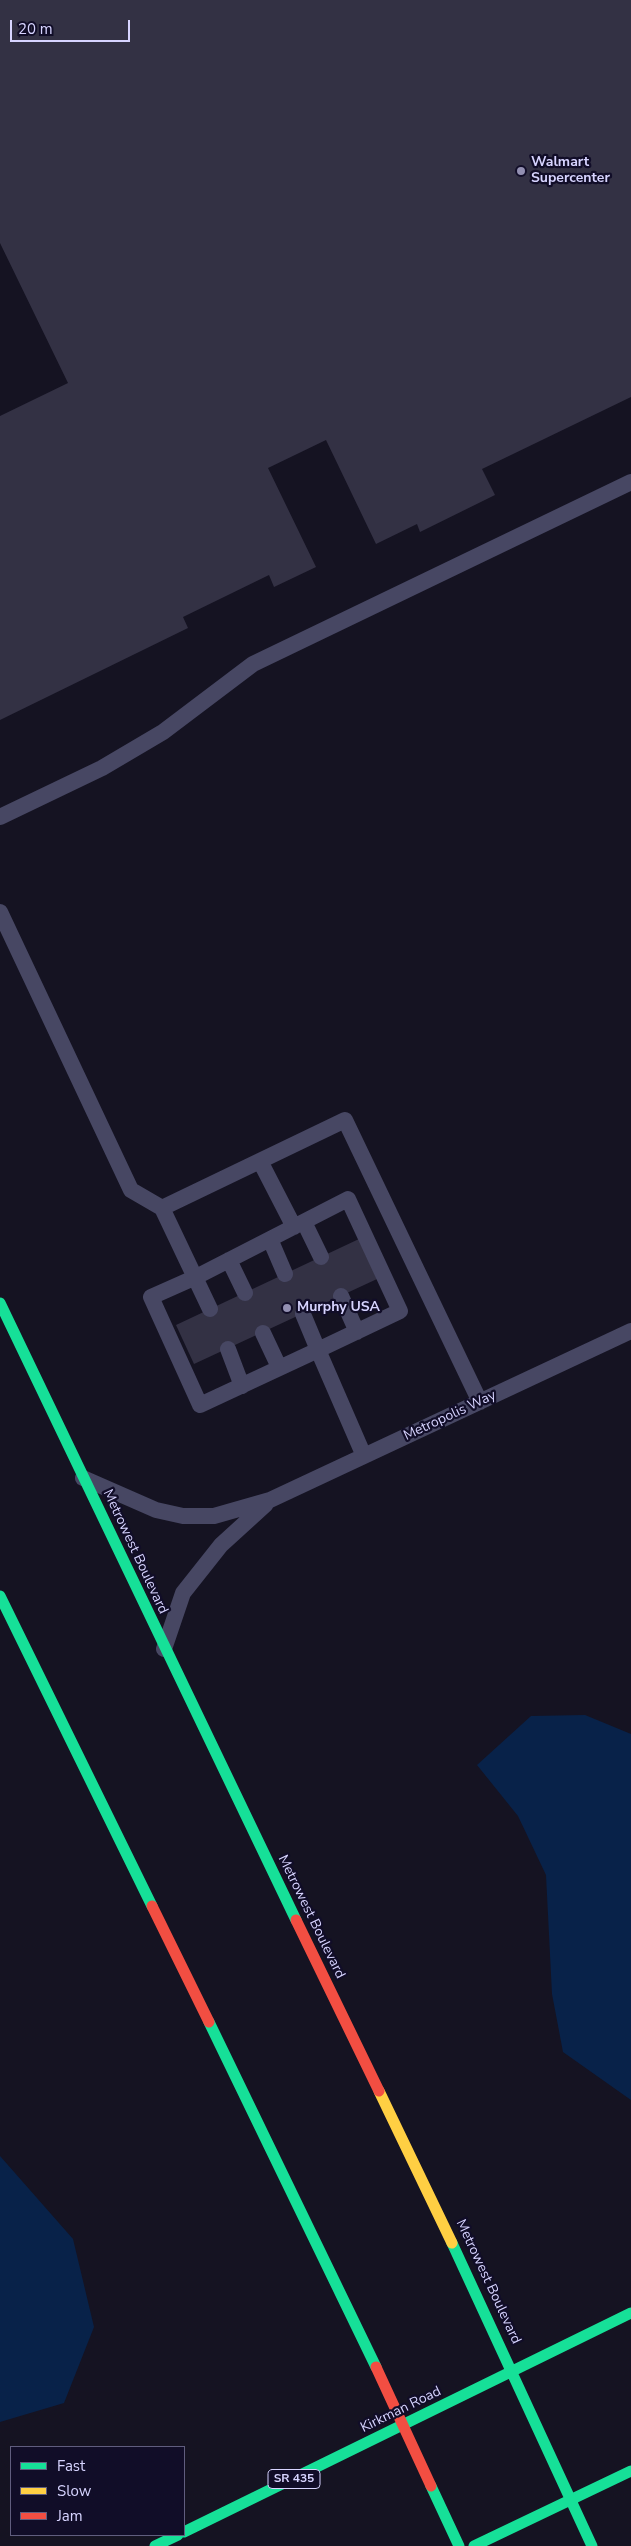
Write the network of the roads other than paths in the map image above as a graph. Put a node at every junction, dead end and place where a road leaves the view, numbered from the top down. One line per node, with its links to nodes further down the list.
1 (631, 482): 2 (lane)
2 (0, 817)
3 (0, 912): 5 (lane)
4 (260, 1160): 5 (lane); 6 (lane); 24 (lane)
5 (162, 1208): 11 (lane)
6 (299, 1224): 7 (lane); 8 (lane); 18 (lane)
7 (270, 1240): 9 (lane); 10 (lane)
8 (321, 1257)
9 (229, 1260): 11 (lane); 12 (lane)
10 (286, 1274)
11 (196, 1277): 15 (lane); 23 (lane)
12 (244, 1293)
13 (341, 1296): 18 (lane)
14 (0, 1303): 26 (street, Metrowest Boulevard)
15 (210, 1309)
16 (304, 1314): 21 (lane)
17 (631, 1330): 24 (lane, Metropolis Way)
18 (357, 1332): 21 (lane)
19 (262, 1333): 22 (lane)
20 (228, 1349): 23 (lane)
21 (318, 1350): 22 (lane); 25 (lane)
22 (279, 1367): 23 (lane)
23 (242, 1386)
24 (480, 1402): 25 (lane, Metropolis Way)
25 (364, 1456): 27 (lane, Metropolis Way)
26 (84, 1478): 27 (lane); 29 (street, Metrowest Boulevard)
27 (270, 1500): 29 (lane)
28 (0, 1596): 32 (street)
29 (164, 1648): 31 (street, Metrowest Boulevard)
30 (631, 2313): 31 (street, Kirkman Road / SR 435)
31 (513, 2372): 32 (street, Kirkman Road / SR 435); 34 (street, Metrowest Boulevard)
32 (404, 2425): 35 (street, Kirkman Road / SR 435); 38 (street)
33 (631, 2471): 34 (street)
34 (571, 2500): 39 (street); 40 (street, Metrowest Boulevard)
35 (185, 2532)
36 (176, 2536): 37 (street)
37 (155, 2546)
38 (459, 2546)
39 (474, 2546)
40 (592, 2546)

